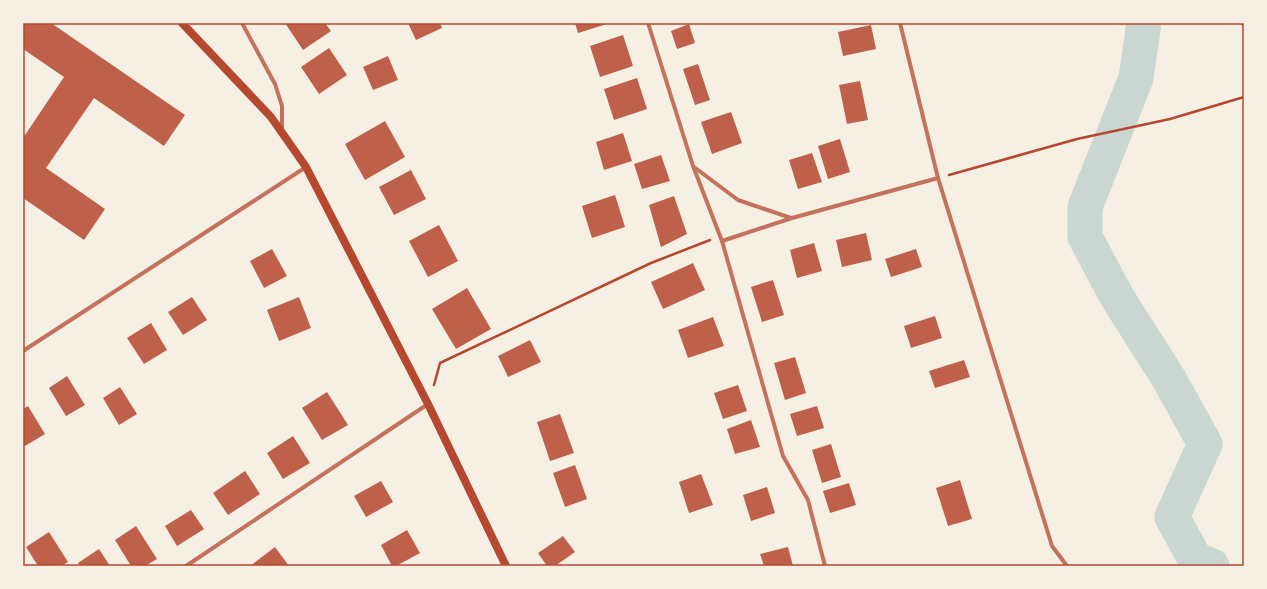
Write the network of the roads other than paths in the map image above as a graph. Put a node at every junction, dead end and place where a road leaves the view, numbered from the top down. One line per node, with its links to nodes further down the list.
1 (182, 23): 5 (main road)
2 (242, 23): 5 (street)
3 (648, 23): 6 (street)
4 (900, 23): 8 (street)
5 (282, 131): 7 (main road)
6 (693, 166): 9 (street); 10 (street)
7 (306, 167): 11 (street); 12 (main road)
8 (938, 178): 9 (street); 16 (street)
9 (792, 218): 10 (street)
10 (722, 241): 15 (street)
11 (23, 351)
12 (428, 404): 13 (street); 14 (main road)
13 (186, 566)
14 (506, 566)
15 (825, 566)
16 (1067, 566)

